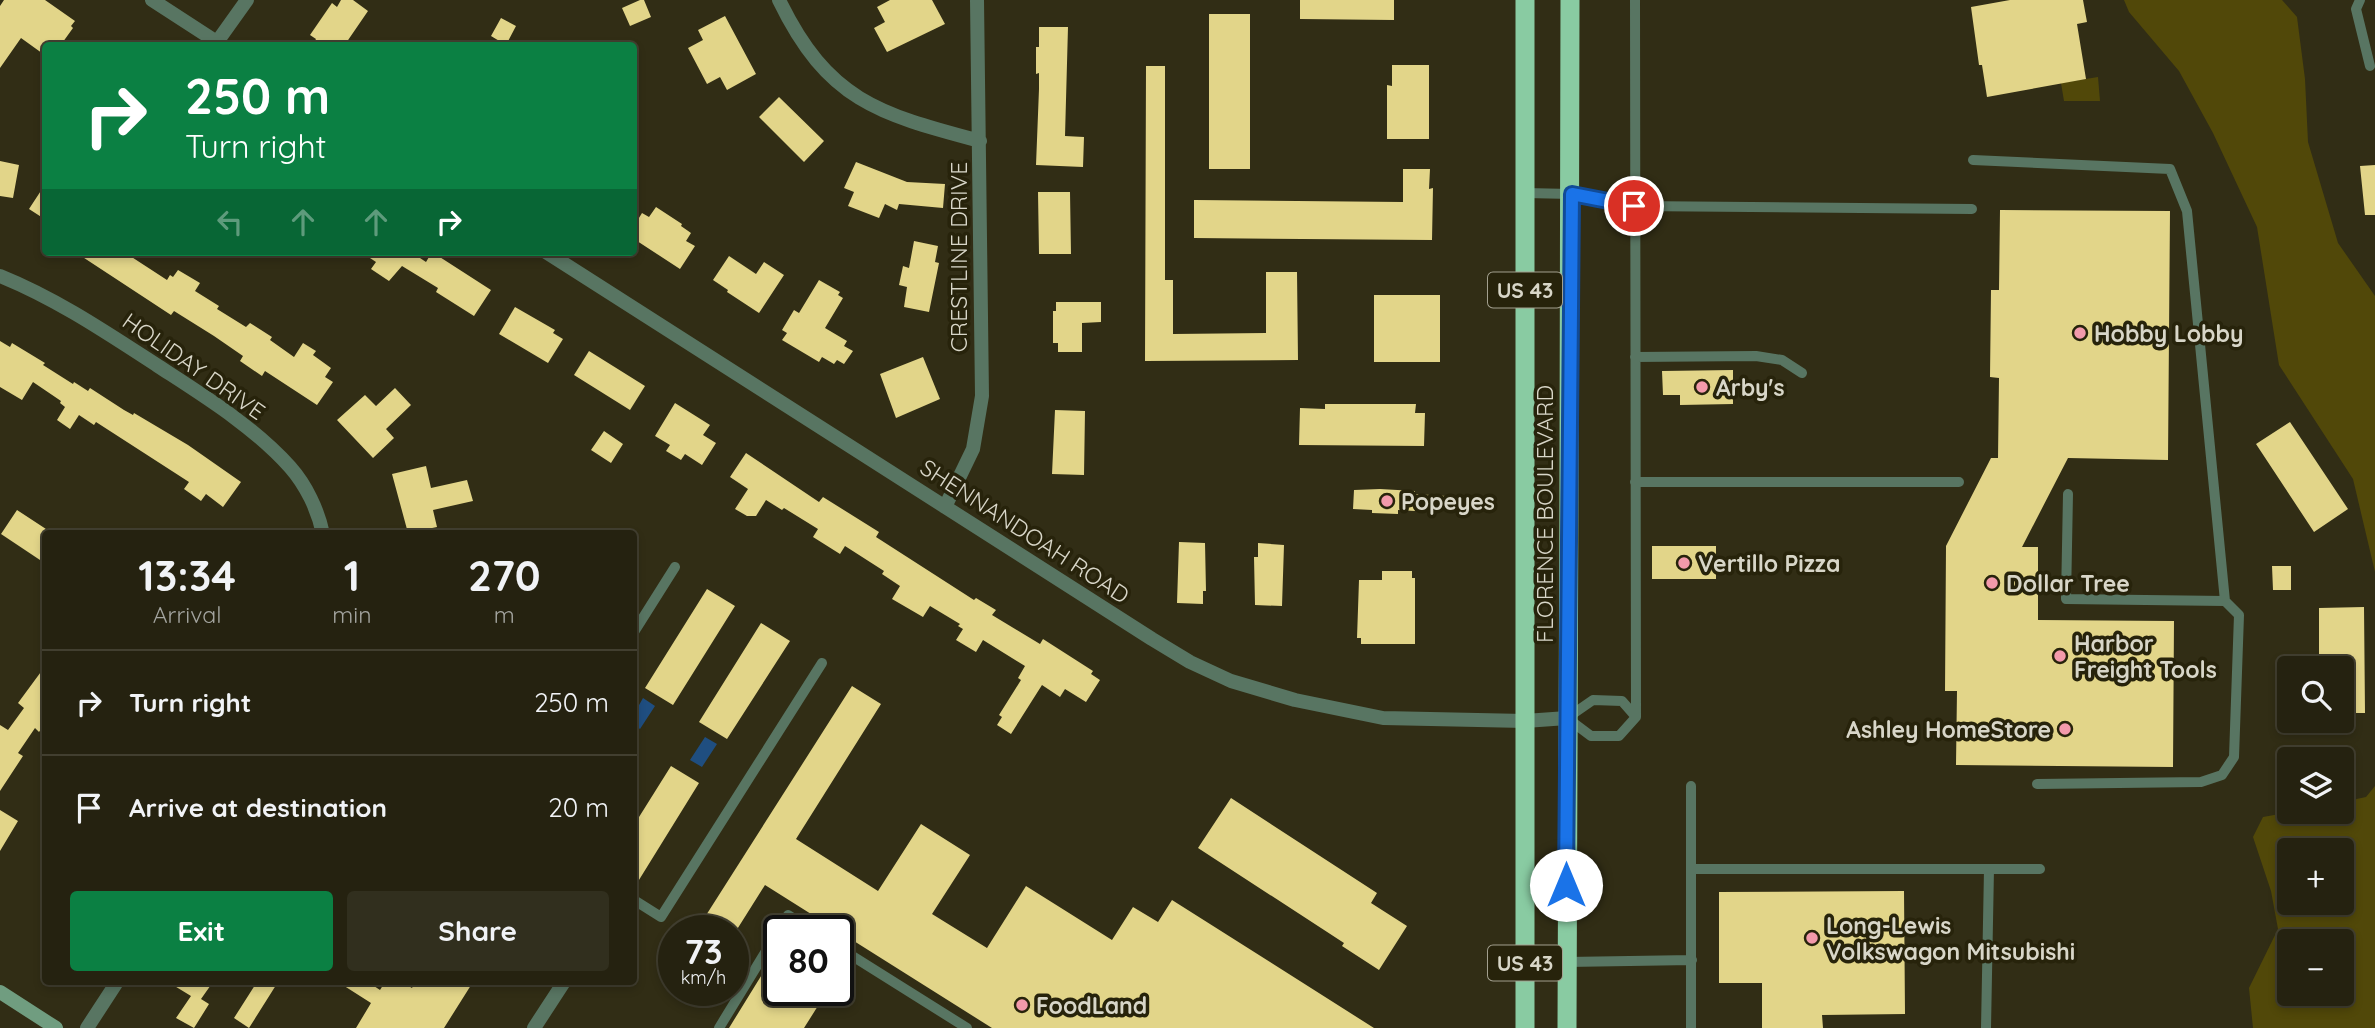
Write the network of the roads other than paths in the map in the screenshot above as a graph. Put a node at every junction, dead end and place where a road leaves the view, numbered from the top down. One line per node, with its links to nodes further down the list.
1 (152, 0): 9 (street)
2 (247, 0): 10 (street)
3 (779, 0): 12 (street)
4 (977, 0): 12 (street, CRESTLINE DRIVE)
5 (1525, 0): 14 (highway, FLORENCE BOULEVARD / US 43)
6 (1570, 0): 15 (highway, FLORENCE BOULEVARD / US 43)
7 (1635, 0): 16 (lane)
8 (2360, 0): 11 (lane)
9 (217, 42)
10 (221, 42)
11 (2370, 66)
12 (980, 141): 25 (street, CRESTLINE DRIVE)
13 (1973, 160): 28 (lane)
14 (1525, 193): 15 (lane); 33 (highway, FLORENCE BOULEVARD / US 43)
15 (1572, 194): 16 (lane); 32 (highway, FLORENCE BOULEVARD / US 43)
16 (1634, 206): 17 (lane); 20 (lane)
17 (1972, 209)
18 (552, 256): 25 (street, SHENNANDOAH ROAD)
19 (0, 276): 26 (street, HOLIDAY DRIVE)
20 (1635, 357): 21 (lane); 22 (lane)
21 (1802, 373)
22 (1635, 482): 23 (lane); 31 (lane)
23 (1959, 482)
24 (2068, 494): 28 (lane)
25 (945, 507): 33 (street, SHENNANDOAH ROAD)
26 (322, 530)
27 (675, 566): 29 (lane)
28 (2225, 601): 34 (lane)
29 (637, 627)
30 (822, 663): 39 (lane)
31 (1636, 717): 32 (lane); 32 (lane)
32 (1567, 718): 33 (street, SHENNANDOAH ROAD); 43 (highway, FLORENCE BOULEVARD / US 43)
33 (1525, 721): 52 (highway, FLORENCE BOULEVARD / US 43)
34 (2037, 784)
35 (1691, 786): 36 (lane)
36 (1692, 869): 37 (lane); 42 (lane)
37 (1989, 869): 38 (lane); 55 (lane)
38 (2039, 869)
39 (637, 902)
40 (763, 956): 50 (lane)
41 (854, 957): 51 (lane)
42 (1692, 960): 43 (lane); 54 (lane)
43 (1567, 962): 53 (highway, FLORENCE BOULEVARD / US 43)
44 (115, 985): 48 (street)
45 (562, 985): 49 (street)
46 (0, 992): 47 (main road)
47 (56, 1028)
48 (87, 1028)
49 (534, 1028)
50 (719, 1028)
51 (967, 1028)
52 (1525, 1028)
53 (1567, 1028)
54 (1691, 1028)
55 (1986, 1028)

